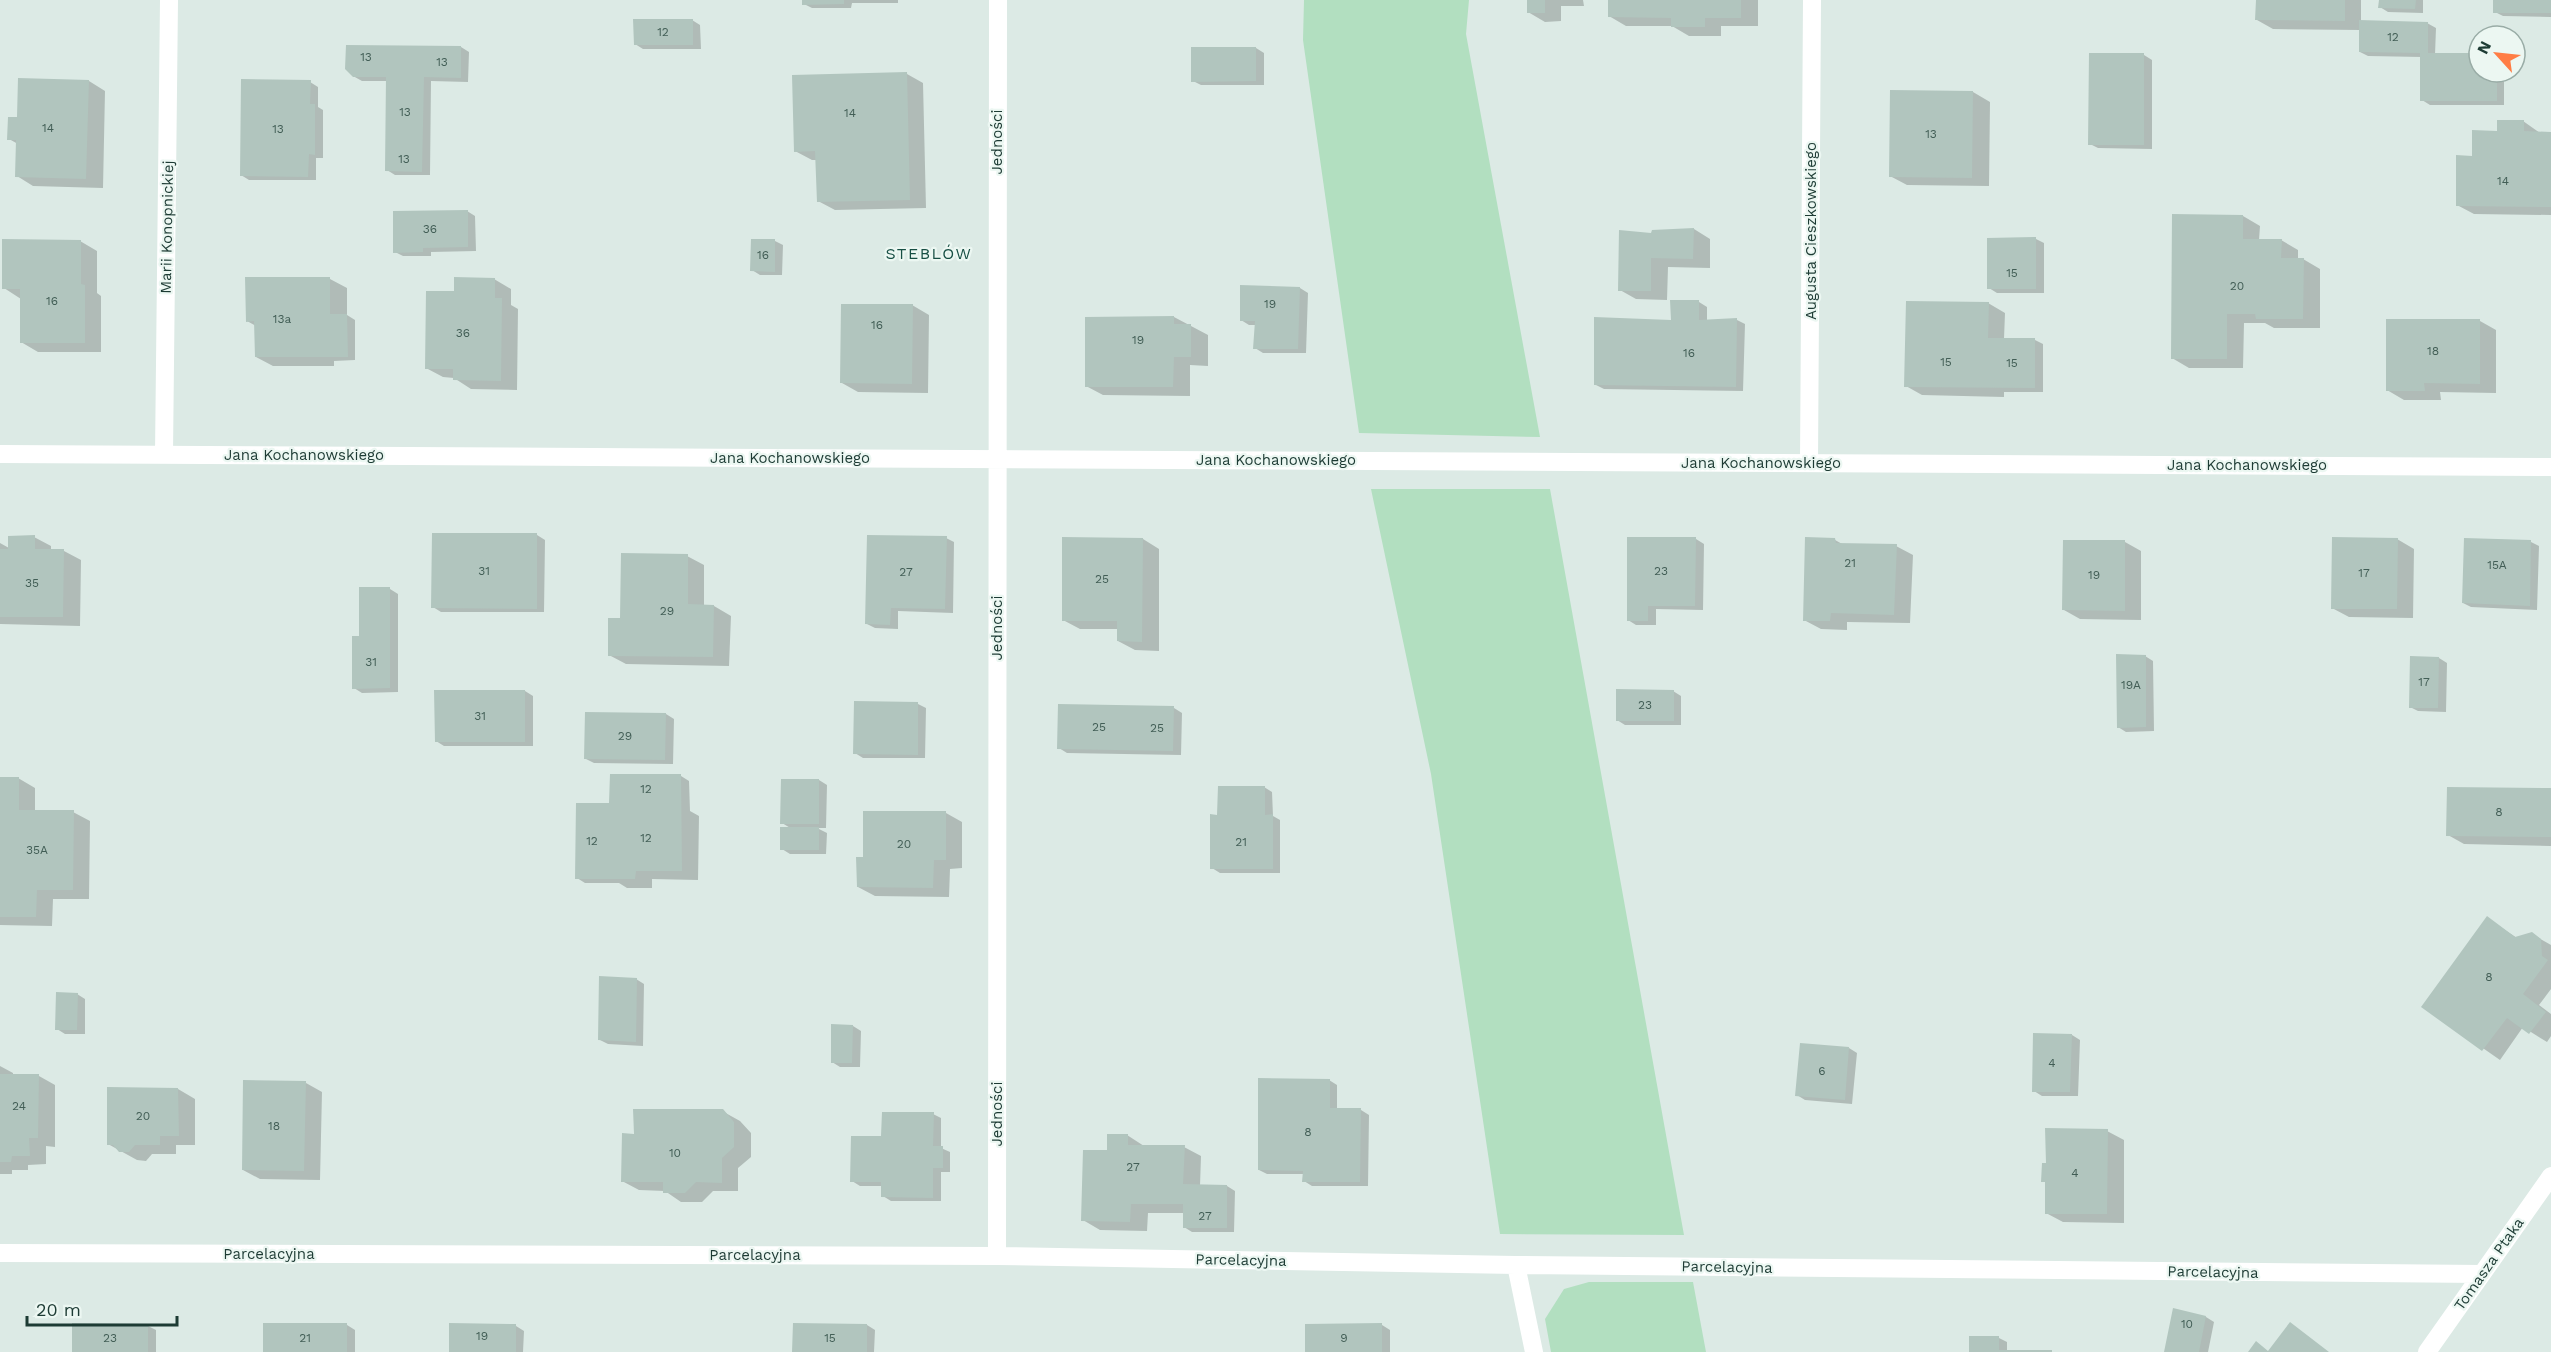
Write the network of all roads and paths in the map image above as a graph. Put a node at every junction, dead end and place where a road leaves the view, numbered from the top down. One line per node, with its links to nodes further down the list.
1 (169, 0): 5 (street, Marii Konopnickiej)
2 (998, 0): 6 (street, Jedności)
3 (1812, 0): 7 (street, Augusta Cieszkowskiego)
4 (0, 454): 5 (street, Jana Kochanowskiego)
5 (164, 454): 6 (street, Jana Kochanowskiego)
6 (997, 459): 7 (street, Jana Kochanowskiego); 11 (street, Jedności)
7 (1809, 463): 8 (street, Jana Kochanowskiego)
8 (2551, 467)
9 (2551, 1176): 13 (street, Tomasza Ptaka)
10 (0, 1253): 11 (street, Parcelacyjna)
11 (997, 1256): 12 (street, Parcelacyjna)
12 (1516, 1265): 13 (street, Parcelacyjna); 14 (street)
13 (2482, 1274): 15 (street, Tomasza Ptaka)
14 (1534, 1352)
15 (2427, 1352)

